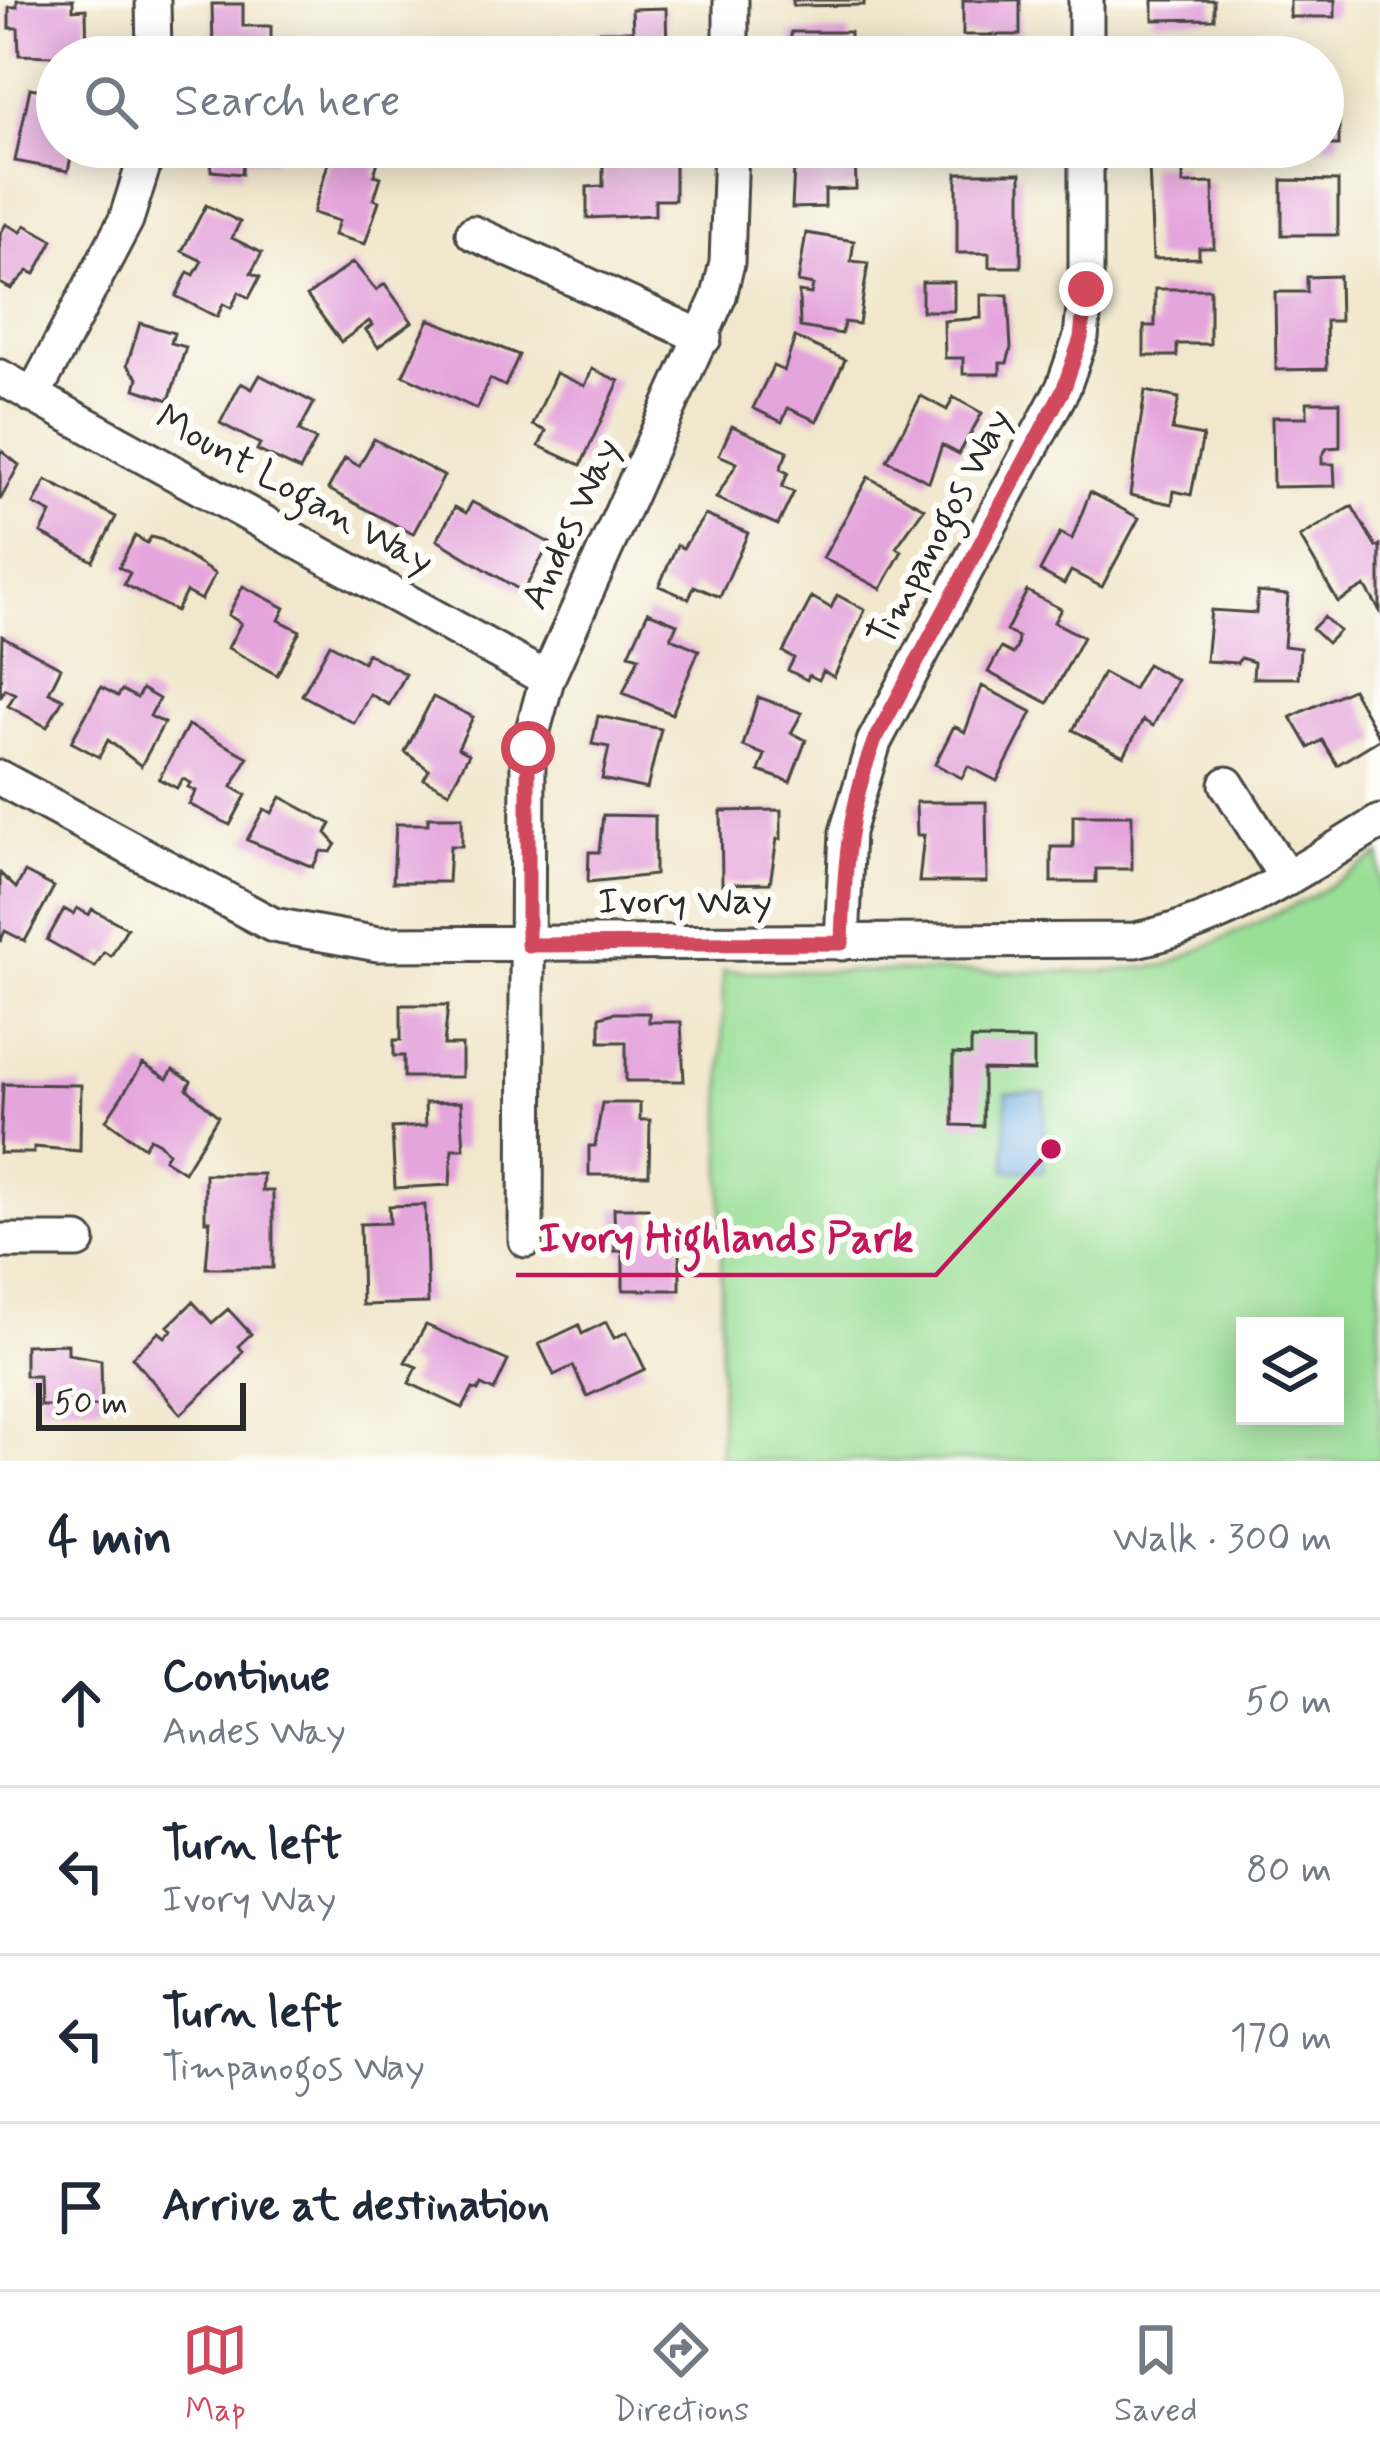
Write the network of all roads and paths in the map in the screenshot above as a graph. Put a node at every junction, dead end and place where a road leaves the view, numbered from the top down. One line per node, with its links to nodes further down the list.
1 (153, 0): 4 (street)
2 (731, 0): 5 (street)
3 (1087, 0): 6 (street)
4 (154, 36)
5 (731, 36)
6 (1086, 36)
7 (142, 168): 13 (street)
8 (730, 168): 11 (street, Andes Way)
9 (1085, 168): 19 (street, Timpanogos Way)
10 (473, 232): 11 (street)
11 (704, 338): 14 (street, Andes Way)
12 (0, 377): 13 (street, Mount Logan Way)
13 (33, 395): 14 (street, Mount Logan Way)
14 (547, 679): 20 (street, Andes Way)
15 (0, 778): 20 (street, Ivory Way)
16 (1227, 784): 18 (street)
17 (1380, 822): 18 (street, Ivory Way)
18 (1287, 879): 19 (street, Ivory Way)
19 (842, 943): 20 (street, Ivory Way)
20 (528, 945): 21 (street, Andes Way)
21 (526, 1240)
22 (0, 1241): 23 (street)
23 (78, 1241)

